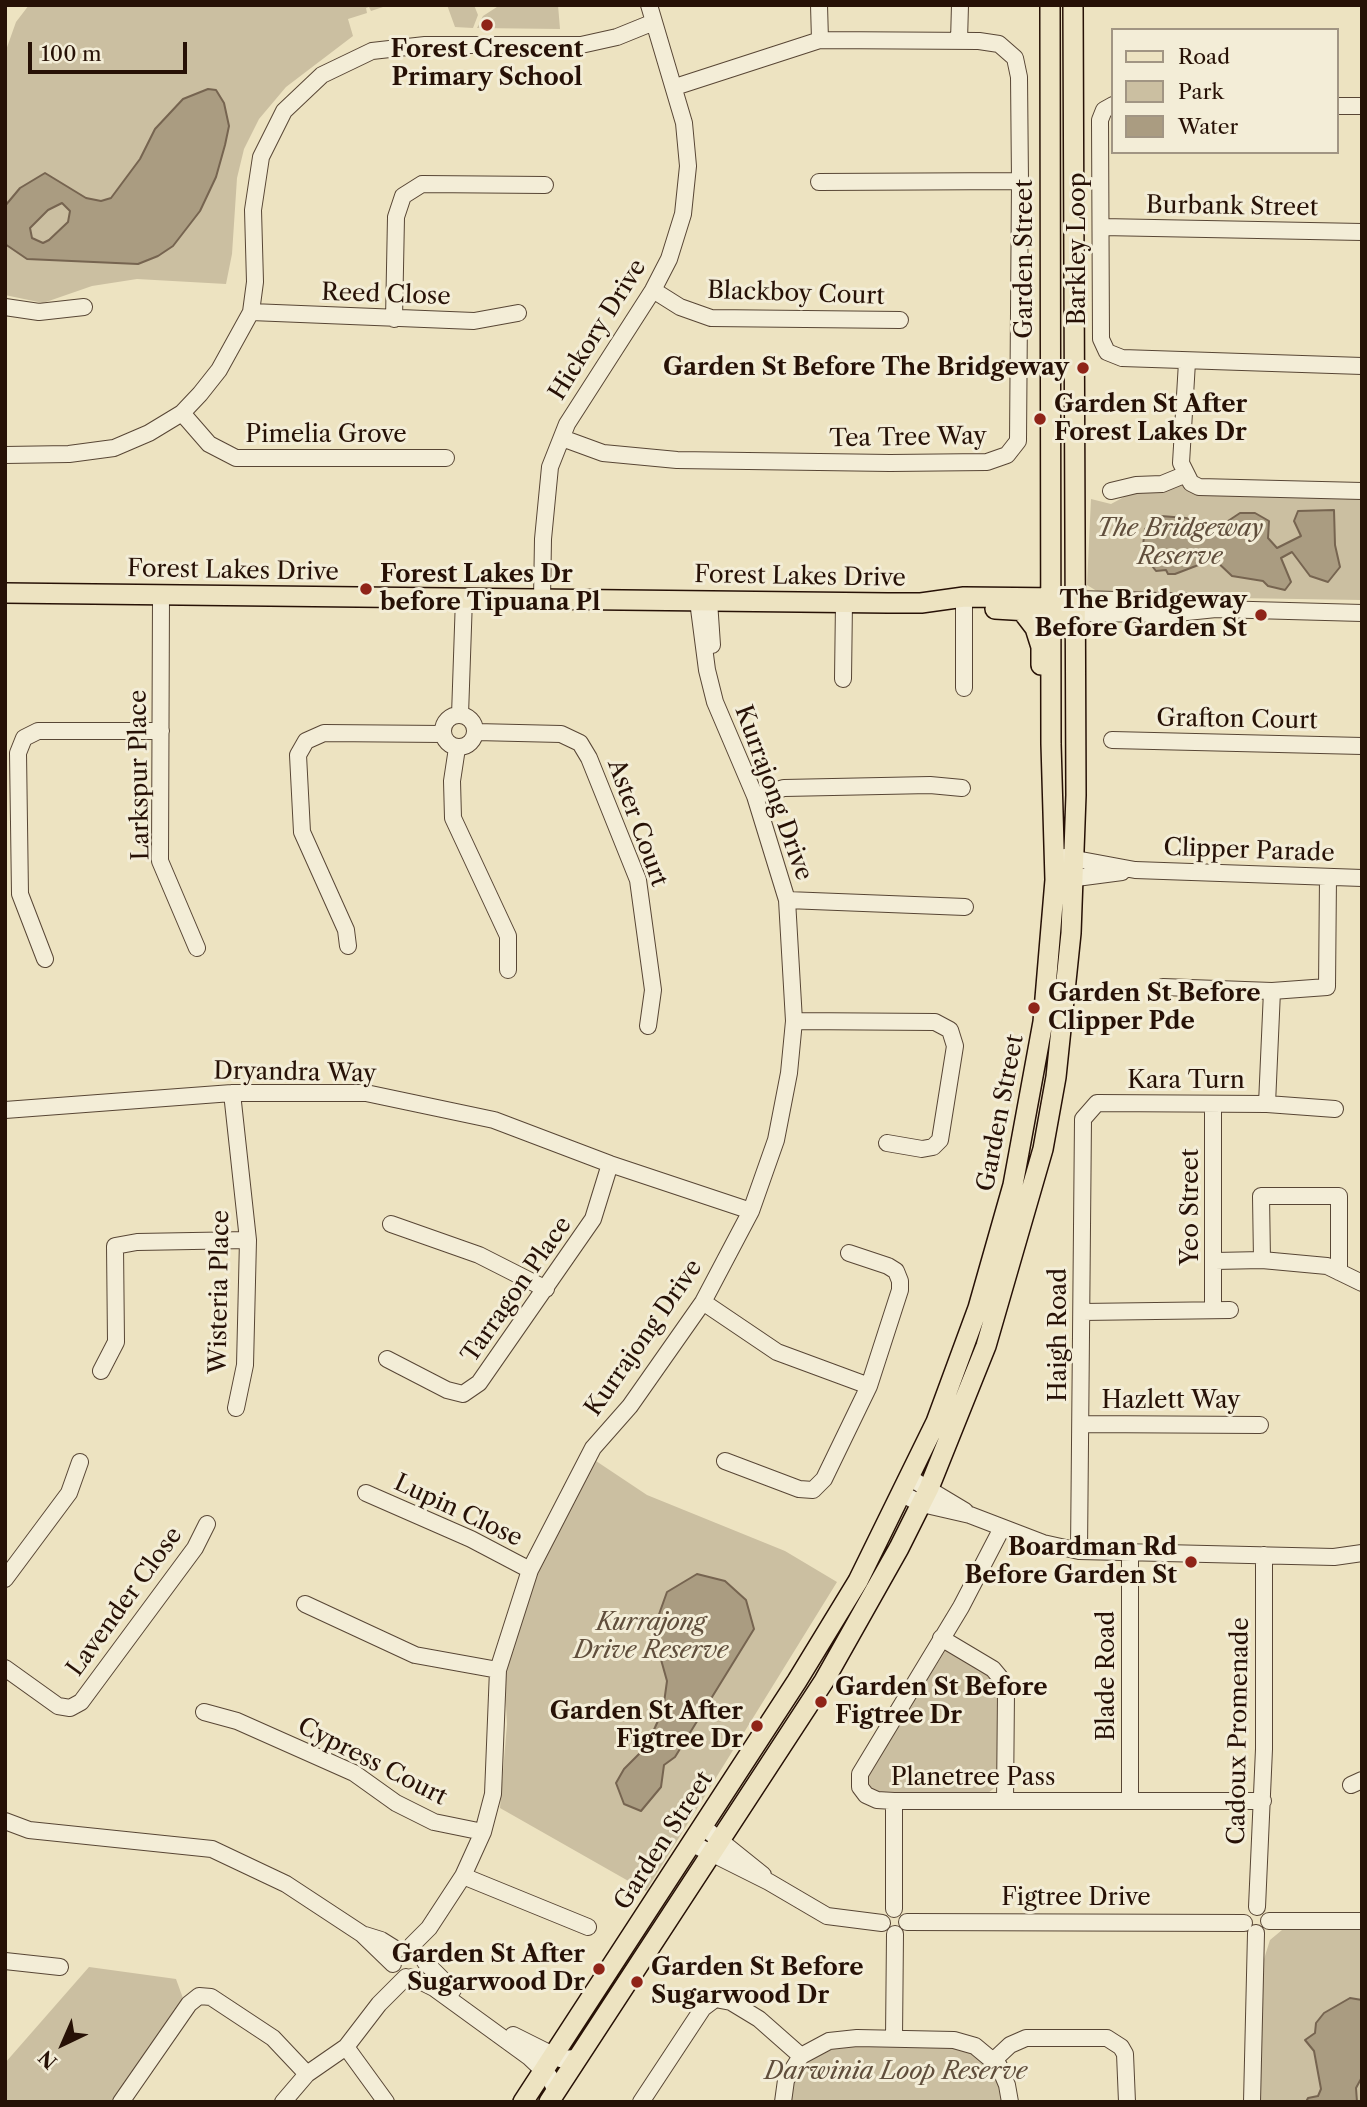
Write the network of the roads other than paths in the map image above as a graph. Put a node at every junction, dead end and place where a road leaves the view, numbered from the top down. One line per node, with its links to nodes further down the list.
1 (649, 5): 6 (street, Hickory Drive)
2 (819, 5): 7 (street)
3 (960, 5): 8 (street)
4 (1050, 5): 34 (main road, Garden Street)
5 (1073, 5): 45 (main road, Garden Street)
6 (654, 22): 9 (street, Hickory Drive); 21 (street)
7 (820, 40): 8 (street, Tea Tree Way); 9 (street, Tea Tree Way)
8 (959, 41): 13 (street, Tea Tree Way)
9 (675, 87): 18 (street, Hickory Drive)
10 (1112, 106): 16 (street, Barkley Loop)
11 (1339, 106): 12 (street)
12 (1362, 106)
13 (1020, 181): 14 (street); 28 (street, Tea Tree Way)
14 (819, 182)
15 (545, 185): 23 (street)
16 (1102, 227): 17 (street, Burbank Street); 25 (street, Barkley Loop)
17 (1362, 232)
18 (653, 290): 24 (street, Blackboy Court); 28 (street, Hickory Drive)
19 (5, 306): 20 (street)
20 (84, 307)
21 (251, 312): 23 (street, Reed Close); 27 (street)
22 (518, 313): 23 (street, Reed Close)
23 (394, 319)
24 (900, 320)
25 (1187, 362): 26 (street, Barkley Loop); 31 (street)
26 (1362, 366)
27 (182, 413): 29 (street); 30 (street, Pimelia Grove)
28 (562, 438): 39 (street, Hickory Drive)
29 (5, 456)
30 (446, 458)
31 (1184, 475): 32 (street); 33 (street)
32 (1111, 491)
33 (1362, 491)
34 (1051, 571): 37 (main road); 43 (main road, Garden Street)
35 (5, 593): 36 (main road, Forest Lakes Drive)
36 (161, 595): 38 (main road, Forest Lakes Drive); 51 (street, Larkspur Place)
37 (1004, 597): 42 (main road, Forest Lakes Drive); 43 (main road, Forest Lakes Drive)
38 (464, 598): 39 (main road, Forest Lakes Drive); 50 (street)
39 (542, 599): 40 (main road, Forest Lakes Drive)
40 (704, 601): 41 (main road, Forest Lakes Drive); 59 (street, Kurrajong Drive)
41 (844, 602): 42 (main road, Forest Lakes Drive); 48 (street)
42 (964, 603): 46 (main road, Forest Lakes Drive); 49 (street)
43 (1052, 605): 45 (main road); 46 (main road, Forest Lakes Drive); 55 (main road, Garden Street)
44 (1362, 605): 45 (street)
45 (1075, 606): 47 (street); 60 (main road, Garden Street)
46 (1022, 611): 55 (main road)
47 (1362, 613)
48 (844, 679)
49 (964, 688)
50 (460, 715): 52 (street); 53 (street)
51 (161, 731): 68 (street, Larkspur Place); 69 (street)
52 (475, 732): 57 (street); 74 (street, Aster Court)
53 (443, 734): 57 (street); 67 (street)
54 (1112, 740): 56 (street, Grafton Court)
55 (1051, 744): 60 (main road, Garden Street)
56 (1362, 746)
57 (457, 748): 70 (street)
58 (962, 788): 59 (street)
59 (755, 796): 65 (street, Kurrajong Drive)
60 (1064, 857): 61 (street, Clipper Parade); 64 (main road, Garden Street)
61 (1135, 870): 62 (street, Clipper Parade); 64 (street, Clipper Parade)
62 (1328, 877): 63 (street, Clipper Parade); 72 (street)
63 (1362, 877)
64 (1064, 880): 106 (main road, Garden Street); 108 (main road, Garden Street)
65 (787, 900): 66 (street); 73 (street, Kurrajong Drive)
66 (965, 906)
67 (348, 946)
68 (197, 948)
69 (45, 959)
70 (508, 970)
71 (1163, 987): 72 (street)
72 (1272, 991): 77 (street, Kara Turn)
73 (793, 1021): 83 (street); 85 (street, Kurrajong Drive)
74 (648, 1026)
75 (232, 1093): 78 (street, Dryandra Way); 84 (street, Dryandra Way); 87 (street, Wisteria Place)
76 (1213, 1104): 77 (street, Kara Turn); 81 (street, Kara Turn); 90 (street, Yeo Street)
77 (1268, 1104): 79 (street)
78 (31, 1108): 80 (street, Dryandra Way); 82 (street, Dryandra Way)
79 (1335, 1109)
80 (5, 1110)
81 (1083, 1119): 97 (street, Haigh Road)
82 (5, 1121)
83 (887, 1143)
84 (610, 1164): 85 (street, Dryandra Way); 93 (street, Tarragon Place)
85 (751, 1211): 94 (street, Kurrajong Drive)
86 (391, 1224): 93 (street)
87 (248, 1240): 99 (street); 101 (street, Wisteria Place)
88 (849, 1253): 100 (street)
89 (1262, 1260): 90 (street); 91 (street); 91 (street)
90 (1215, 1261): 95 (street, Yeo Street)
91 (1339, 1272): 92 (street)
92 (1362, 1283)
93 (546, 1289): 98 (street, Tarragon Place)
94 (703, 1302): 100 (street); 117 (street, Kurrajong Drive)
95 (1213, 1310): 96 (street); 97 (street)
96 (1230, 1310)
97 (1082, 1312): 102 (street, Haigh Road)
98 (387, 1359)
99 (101, 1371)
100 (869, 1386): 104 (street)
101 (236, 1408)
102 (1081, 1424): 103 (street, Hazlett Way); 111 (street, Haigh Road)
103 (1260, 1424)
104 (725, 1461)
105 (80, 1462): 118 (street)
106 (906, 1486): 108 (street); 129 (main road, Garden Street)
107 (366, 1493): 117 (street, Lupin Close)
108 (926, 1496): 110 (street); 132 (main road, Garden Street)
109 (207, 1524): 121 (street, Lavender Close)
110 (1002, 1528): 111 (street); 120 (street, Planetree Pass)
111 (1079, 1551): 112 (street)
112 (1130, 1553): 114 (street); 124 (street, Blade Road)
113 (1362, 1553): 115 (street)
114 (1264, 1555): 115 (street); 127 (street, Cadoux Promenade)
115 (1334, 1557): 116 (street)
116 (1362, 1563)
117 (530, 1570): 122 (street, Kurrajong Drive)
118 (5, 1579)
119 (305, 1604): 122 (street)
120 (941, 1638): 125 (street, Planetree Pass); 126 (street)
121 (5, 1668)
122 (498, 1670): 130 (street, Kurrajong Drive)
123 (204, 1712): 130 (street, Cypress Court)
124 (1130, 1800): 126 (street, Planetree Pass); 127 (street, Planetree Pass)
125 (894, 1801): 126 (street, Planetree Pass); 135 (street)
126 (1005, 1801)
127 (1263, 1801): 134 (street, Cadoux Promenade)
128 (5, 1821): 144 (street)
129 (702, 1826): 131 (main road, Garden Street); 132 (street)
130 (483, 1832): 133 (street, Kurrajong Drive)
131 (691, 1843): 132 (street); 151 (main road, Garden Street)
132 (716, 1847): 139 (street); 149 (main road, Garden Street)
133 (463, 1876): 140 (street); 144 (street, Kurrajong Drive)
134 (1257, 1907): 136 (street); 141 (street)
135 (894, 1909): 138 (street); 139 (street)
136 (1269, 1921): 137 (street); 141 (street)
137 (1362, 1921)
138 (907, 1922): 141 (street, Figtree Drive); 142 (street)
139 (882, 1923): 142 (street)
140 (588, 1927)
141 (1250, 1928): 162 (street)
142 (895, 1934): 146 (street)
143 (5, 1961): 145 (street)
144 (408, 1962): 147 (street, Kurrajong Drive); 151 (street)
145 (60, 1967)
146 (894, 2038): 148 (street); 150 (street)
147 (346, 2047): 152 (street, Kurrajong Drive); 157 (street)
148 (801, 2056): 159 (street); 160 (street)
149 (578, 2059): 151 (street); 153 (main road, Garden Street)
150 (994, 2060): 154 (street); 161 (street)
151 (548, 2063): 153 (street); 158 (main road, Garden Street)
152 (307, 2074): 155 (street); 156 (street, Kurrajong Drive)
153 (553, 2096)
154 (1005, 2100)
155 (121, 2102)
156 (283, 2102)
157 (386, 2102)
158 (523, 2102)
159 (641, 2102)
160 (783, 2102)
161 (1127, 2102)
162 (1252, 2102)

